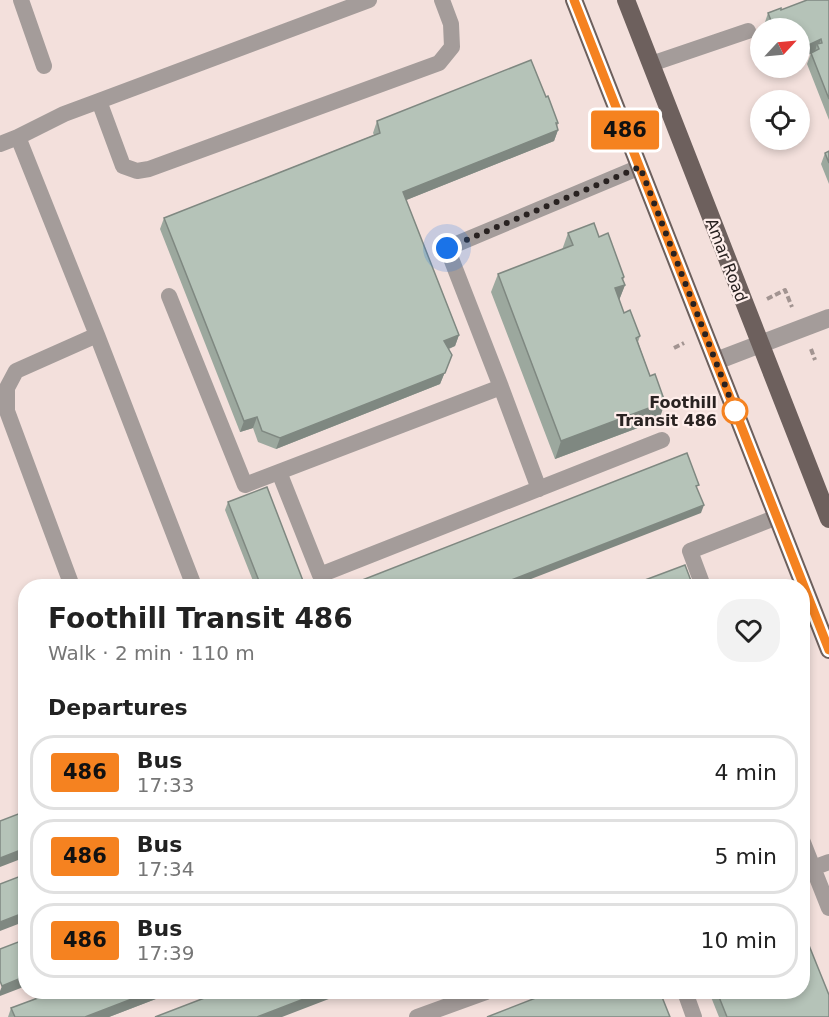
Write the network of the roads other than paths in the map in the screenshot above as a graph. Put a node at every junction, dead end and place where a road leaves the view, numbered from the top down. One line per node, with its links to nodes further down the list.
1 (21, 0): 8 (lane)
2 (369, 0): 9 (lane)
3 (442, 0): 9 (lane)
4 (574, 0): 12 (main road)
5 (626, 0): 7 (main road, Amar Road)
6 (748, 31): 7 (lane)
7 (651, 64): 16 (main road, Amar Road)
8 (44, 66)
9 (99, 100): 10 (lane)
10 (18, 137): 11 (lane); 15 (lane)
11 (0, 144)
12 (640, 167): 17 (main road); 18 (lane)
13 (169, 296): 20 (lane)
14 (829, 318): 16 (street)
15 (97, 335): 24 (lane); 25 (lane)
16 (760, 345): 17 (street); 23 (main road, Amar Road)
17 (716, 361): 22 (main road)
18 (501, 387): 20 (lane); 21 (lane)
19 (662, 440): 21 (lane)
20 (279, 472): 21 (lane)
21 (539, 489)
22 (777, 517): 26 (lane); 27 (main road)
23 (829, 519)
24 (69, 579)
25 (191, 579)
26 (700, 579)
27 (801, 579)
28 (810, 601): 29 (main road)
29 (829, 650)
30 (815, 867): 31 (lane)
31 (829, 908)
32 (467, 999): 34 (lane)
33 (688, 999): 35 (lane)
34 (417, 1017)
35 (694, 1017)

